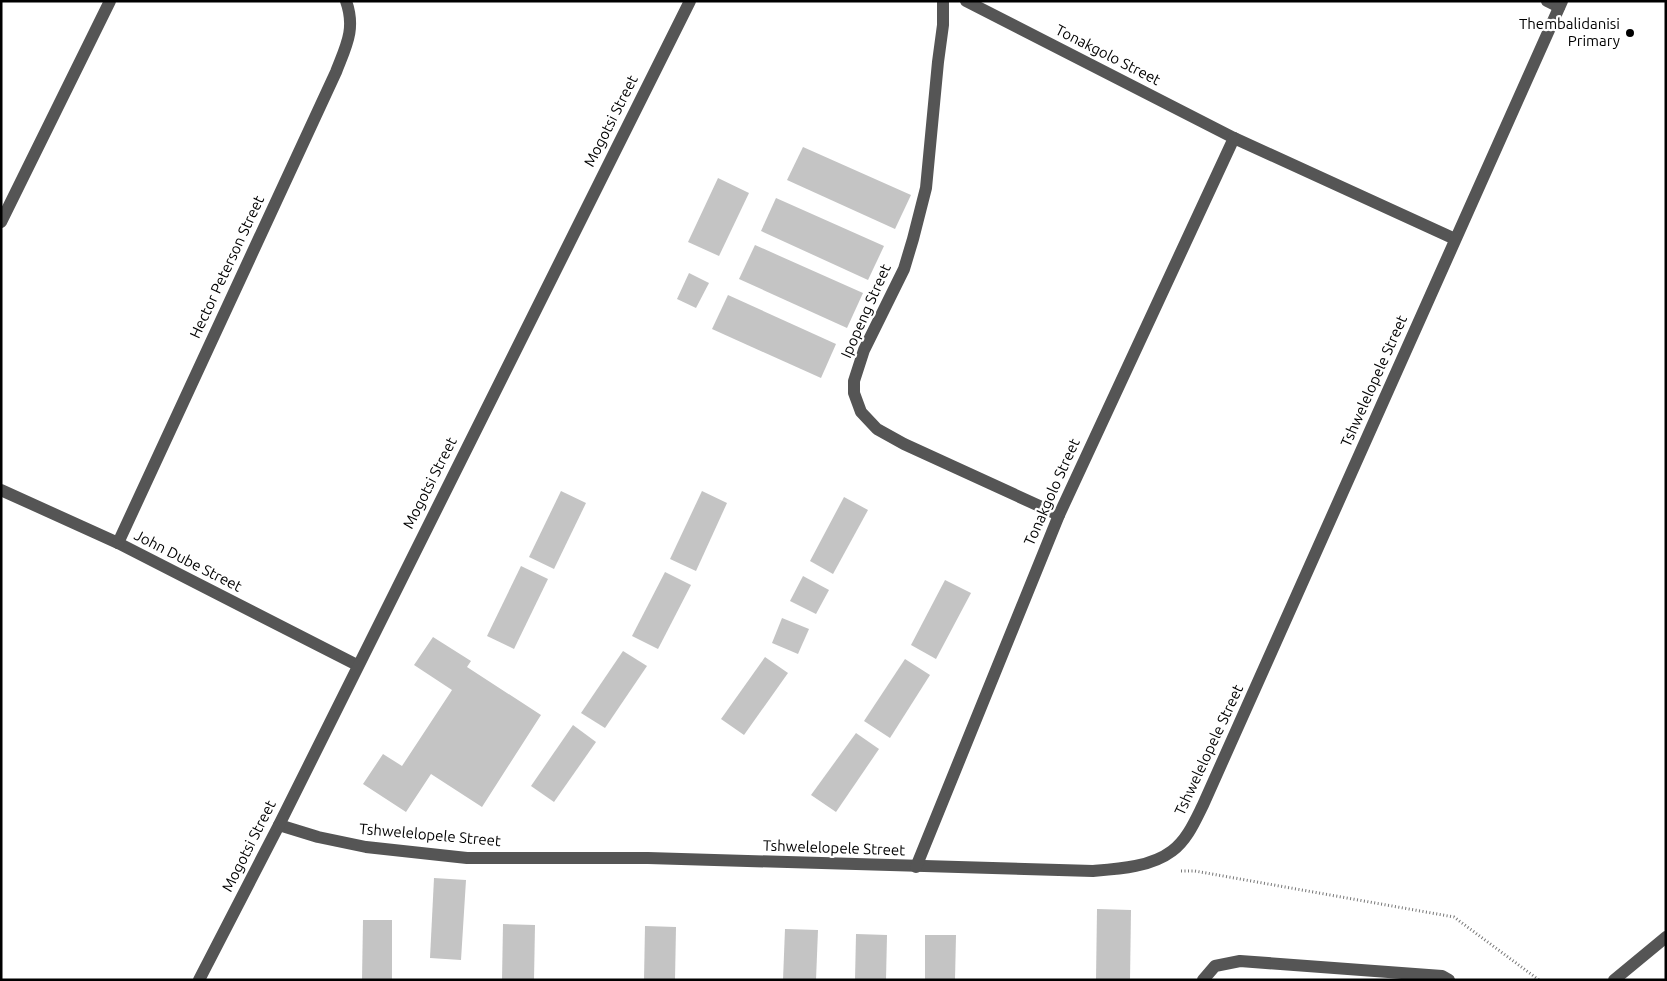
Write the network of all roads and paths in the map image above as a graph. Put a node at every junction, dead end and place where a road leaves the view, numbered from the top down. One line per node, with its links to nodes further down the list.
1 (110, 1): 9 (street)
2 (346, 1): 13 (street, Hector Peterson Street)
3 (690, 1): 14 (street, Mogotsi Street)
4 (944, 1): 12 (street, Ipopeng Street)
5 (966, 1): 8 (street, Tonakgolo Street)
6 (1546, 1): 7 (street)
7 (1561, 4): 10 (street, Tshwelelopele Street)
8 (1234, 138): 10 (street, Tonakgolo Street); 12 (street, Tonakgolo Street)
9 (1, 222)
10 (1455, 240): 16 (street, Tshwelelopele Street)
11 (1, 490): 13 (street, John Dube Street)
12 (1059, 515): 16 (street, Tonakgolo Street)
13 (118, 543): 14 (street, John Dube Street)
14 (357, 665): 15 (street, Mogotsi Street)
15 (279, 825): 16 (street, Tshwelelopele Street); 19 (street, Mogotsi Street)
16 (916, 867)
17 (1177, 871): 22 (path)
18 (1666, 937): 23 (street)
19 (199, 980)
20 (1203, 980): 21 (street)
21 (1449, 980)
22 (1539, 980)
23 (1614, 980)

